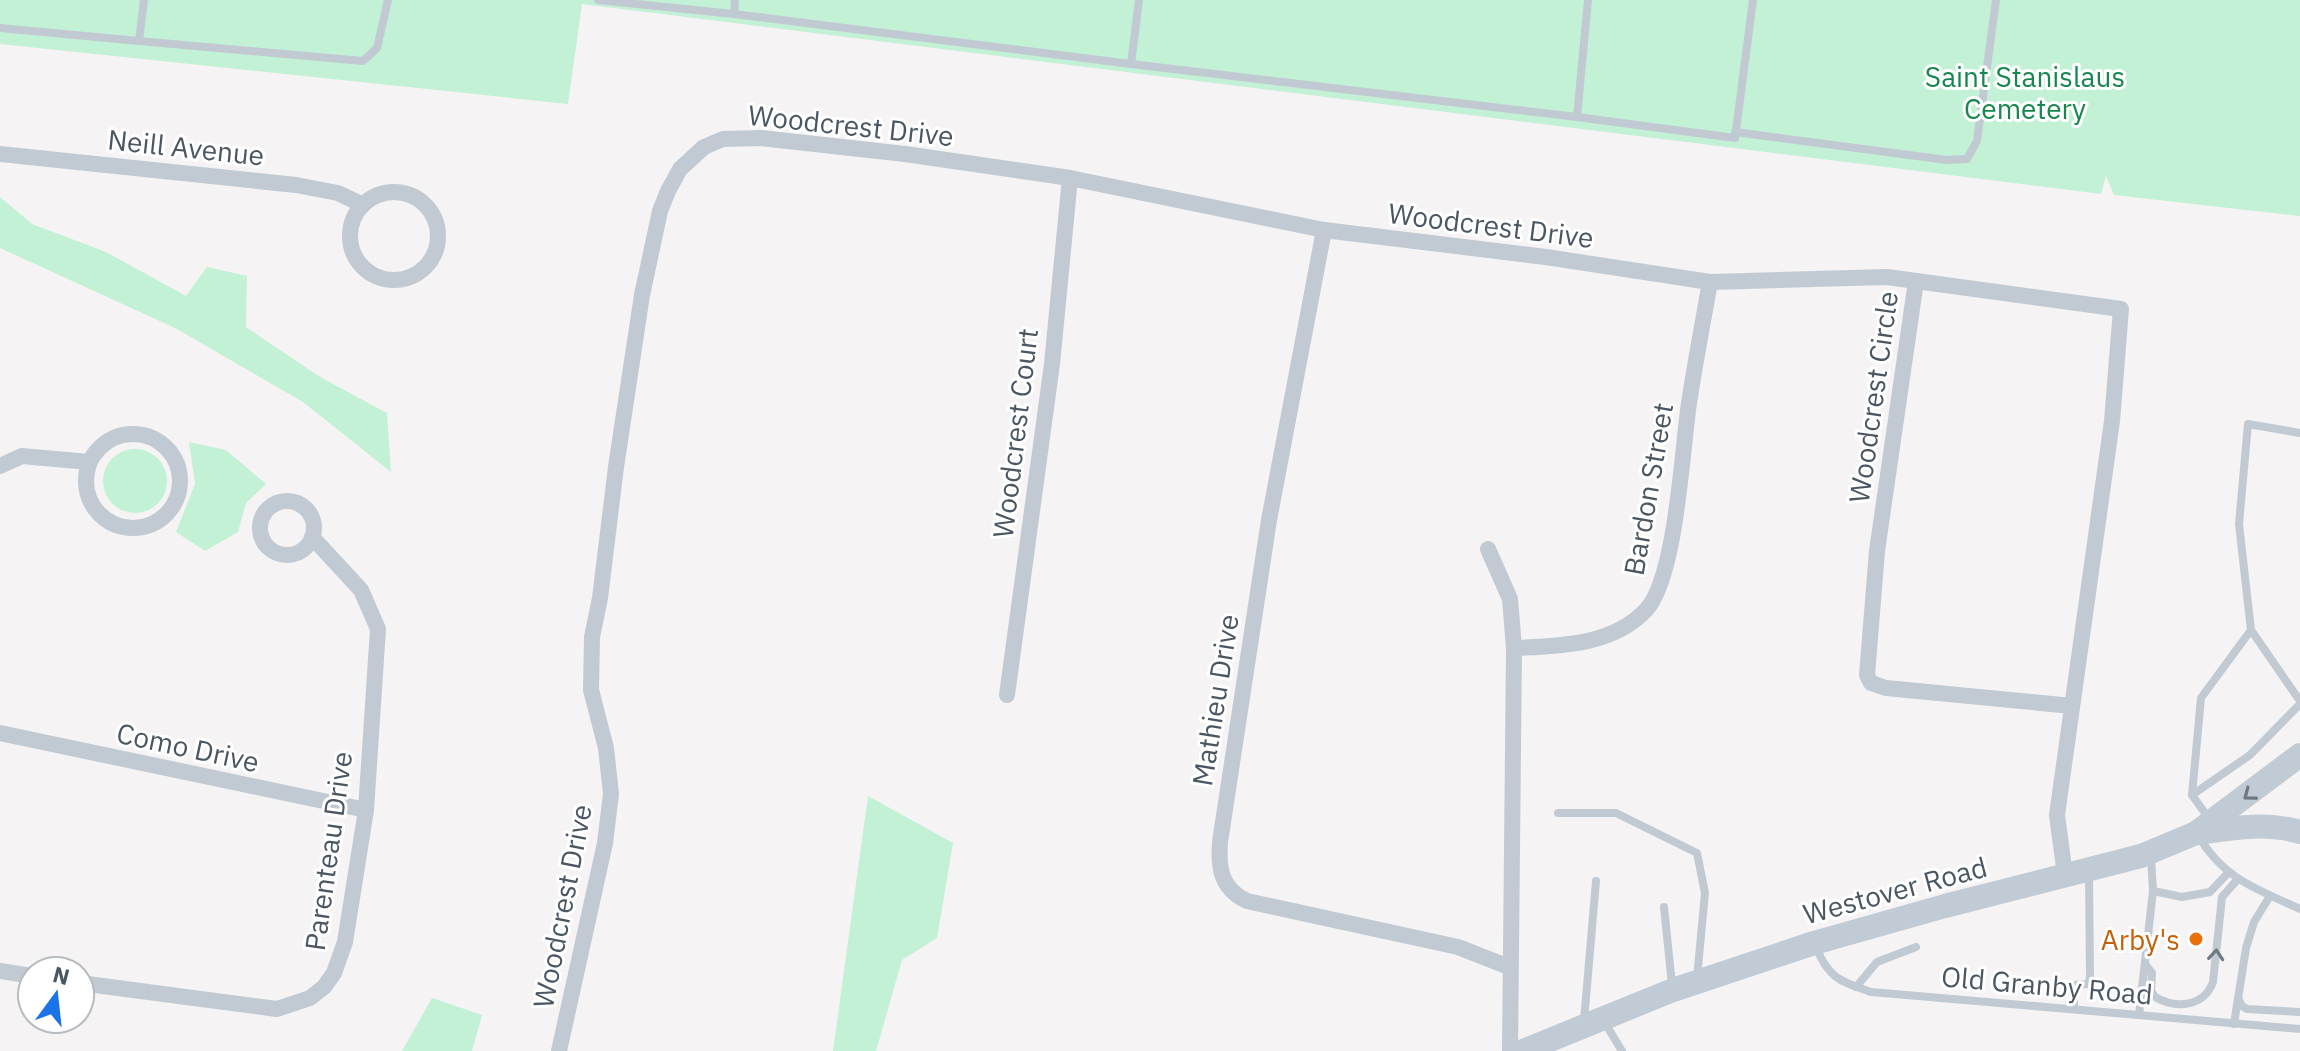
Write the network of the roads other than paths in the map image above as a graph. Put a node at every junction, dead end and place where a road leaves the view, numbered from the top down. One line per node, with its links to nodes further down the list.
1 (144, 0): 11 (lane)
2 (388, 0): 11 (lane)
3 (598, 0): 9 (lane)
4 (735, 0): 9 (lane)
5 (1139, 0): 12 (lane)
6 (1588, 0): 13 (lane)
7 (1753, 0): 14 (lane)
8 (1996, 0): 14 (lane)
9 (734, 14): 12 (lane)
10 (0, 28): 11 (lane)
11 (139, 41)
12 (1131, 64): 13 (lane)
13 (1577, 117): 14 (lane)
14 (1735, 132)
15 (0, 154): 17 (street, Neill Avenue)
16 (1070, 178): 18 (street, Woodcrest Drive); 28 (street, Woodcrest Court); 63 (street, Woodcrest Drive)
17 (363, 205): 17 (street)
18 (1324, 230): 20 (street, Woodcrest Drive); 51 (street, Mathieu Drive)
19 (1916, 281): 20 (street, Woodcrest Drive); 30 (street, Woodcrest Circle); 30 (street, Woodcrest Circle)
20 (1710, 282): 27 (street, Bardon Street)
21 (2300, 433): 26 (lane)
22 (89, 462): 22 (street); 23 (street)
23 (0, 466)
24 (312, 537): 34 (street, Parenteau Drive)
25 (1488, 549): 27 (street)
26 (2251, 630): 29 (lane); 33 (lane)
27 (1514, 648): 51 (street)
28 (1007, 695)
29 (2300, 702): 33 (lane)
30 (2072, 706): 41 (street, Woodcrest Circle)
31 (0, 733): 34 (street, Como Drive)
32 (2300, 755): 36 (main road, Westover Road, one-way to 36)
33 (2192, 795): 36 (lane)
34 (366, 810): 53 (street, Parenteau Drive)
35 (1558, 813): 52 (lane)
36 (2204, 828): 37 (main road, Westover Road); 38 (main road, Westover Road); 40 (lane)
37 (2300, 832)
38 (2150, 853): 39 (main road, Westover Road); 44 (lane)
39 (2089, 869): 41 (main road, Westover Road); 57 (lane)
40 (2228, 873): 42 (lane); 44 (lane)
41 (2065, 875): 48 (main road, Westover Road)
42 (2237, 880): 45 (lane); 50 (lane, one-way to 42)
43 (1596, 881): 60 (lane)
44 (2153, 891): 50 (lane)
45 (2270, 896): 47 (lane); 56 (lane)
46 (1664, 907): 55 (lane)
47 (2300, 909)
48 (1814, 943): 52 (main road, Westover Road); 54 (lane, Old Granby Road)
49 (1916, 947): 54 (lane)
50 (2145, 964): 59 (lane)
51 (1509, 967): 64 (street)
52 (1697, 982): 55 (main road, Westover Road)
53 (96, 985)
54 (1856, 987): 57 (lane, Old Granby Road)
55 (1673, 990): 60 (main road, Westover Road)
56 (2238, 997): 58 (lane); 61 (lane)
57 (2074, 1009): 59 (lane, Old Granby Road)
58 (2300, 1012)
59 (2139, 1015): 61 (lane, Old Granby Road)
60 (1600, 1020): 65 (main road, Westover Road); 66 (lane)
61 (2234, 1024): 62 (lane, Old Granby Road)
62 (2300, 1029)
63 (559, 1051)
64 (1510, 1051)
65 (1523, 1051)
66 (1622, 1051)

